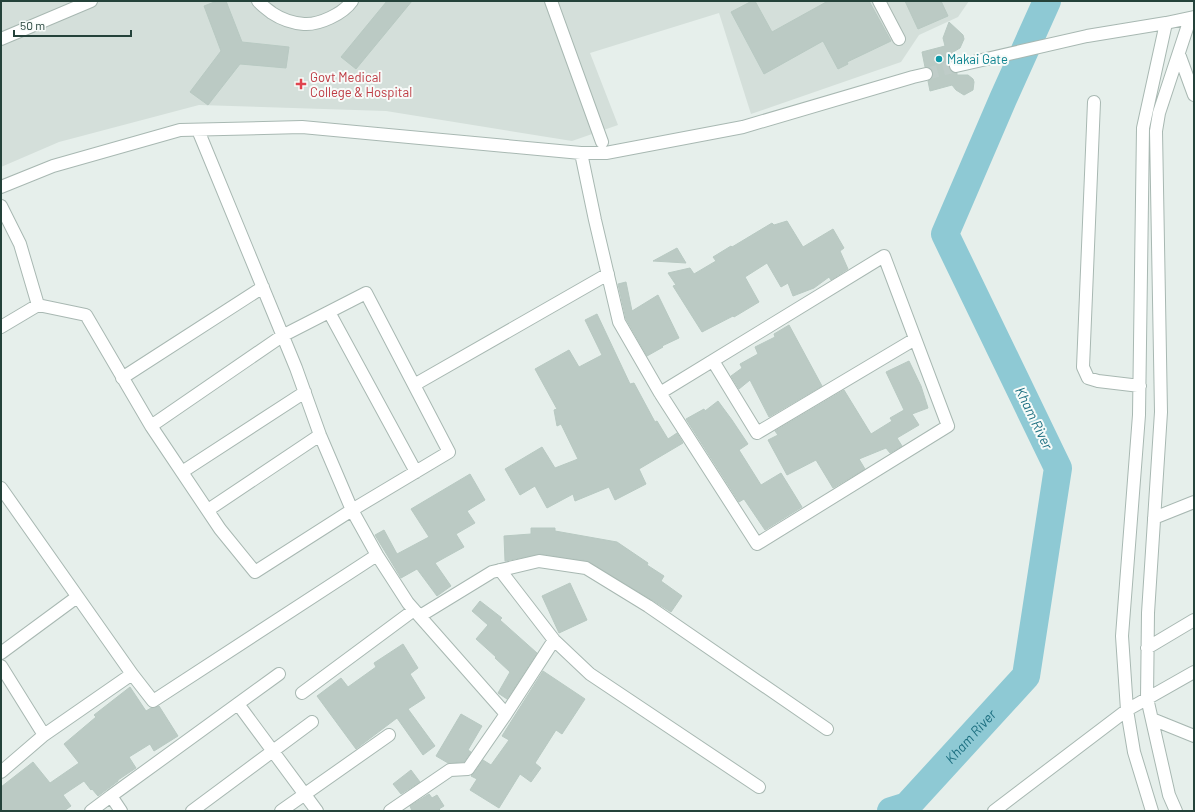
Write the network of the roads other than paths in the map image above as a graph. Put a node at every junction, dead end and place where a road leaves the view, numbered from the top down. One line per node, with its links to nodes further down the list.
1 (91, 1): 8 (street)
2 (258, 1): 3 (street)
3 (352, 1)
4 (551, 1): 16 (street)
5 (879, 1): 9 (street)
6 (1192, 18): 7 (street); 10 (street)
7 (1166, 23): 11 (street); 30 (street)
8 (1, 39)
9 (899, 39)
10 (1178, 54): 13 (street); 41 (street)
11 (956, 66)
12 (926, 74): 17 (street)
13 (1194, 95)
14 (1094, 102): 30 (street)
15 (198, 130): 17 (street); 18 (street); 21 (street)
16 (602, 142)
17 (581, 153): 20 (street)
18 (1, 187)
19 (1, 206): 22 (street)
20 (608, 274): 29 (street); 32 (street)
21 (263, 287): 25 (street); 28 (street)
22 (38, 306): 24 (street); 28 (street)
23 (328, 312): 25 (street); 29 (street); 36 (street)
24 (1, 327)
25 (282, 336): 31 (street); 33 (street)
26 (915, 339): 27 (street); 27 (street); 32 (street)
27 (713, 361): 32 (street)
28 (122, 378): 33 (street)
29 (414, 385): 36 (street)
30 (1140, 386): 57 (street)
31 (305, 392): 34 (street); 35 (street)
32 (660, 393)
33 (151, 426): 35 (street)
34 (320, 435): 39 (street); 40 (street)
35 (182, 472): 39 (street)
36 (416, 472): 40 (street)
37 (1, 488): 44 (street)
38 (1194, 502): 41 (street)
39 (208, 510): 40 (street)
40 (352, 510): 42 (street)
41 (1154, 518): 48 (street)
42 (377, 555): 45 (street); 52 (street)
43 (500, 570): 45 (street); 47 (street); 61 (street)
44 (77, 597): 49 (street); 52 (street)
45 (417, 613): 54 (street); 58 (street)
46 (1194, 620): 48 (street)
47 (554, 640): 58 (street); 67 (street)
48 (1147, 648): 55 (street)
49 (1, 653)
50 (1, 666): 62 (street)
51 (1194, 672): 55 (street)
52 (132, 674): 62 (street)
53 (279, 674): 56 (street)
54 (302, 693)
55 (1147, 698): 57 (street); 59 (street)
56 (238, 704): 65 (street); 69 (street)
57 (1127, 710): 76 (street); 77 (street)
58 (506, 714): 75 (street)
59 (1152, 720): 64 (street); 78 (street)
60 (312, 722): 65 (street)
61 (827, 729)
62 (44, 735): 66 (street)
63 (389, 735): 68 (street)
64 (1194, 736)
65 (273, 751): 68 (street); 72 (street)
66 (1, 772)
67 (759, 788)
68 (305, 794): 73 (street); 74 (street)
69 (111, 796): 70 (street); 71 (street)
70 (91, 811)
71 (121, 811)
72 (192, 811)
73 (281, 811)
74 (317, 811)
75 (390, 811)
76 (994, 811)
77 (1152, 811)
78 (1176, 811)

